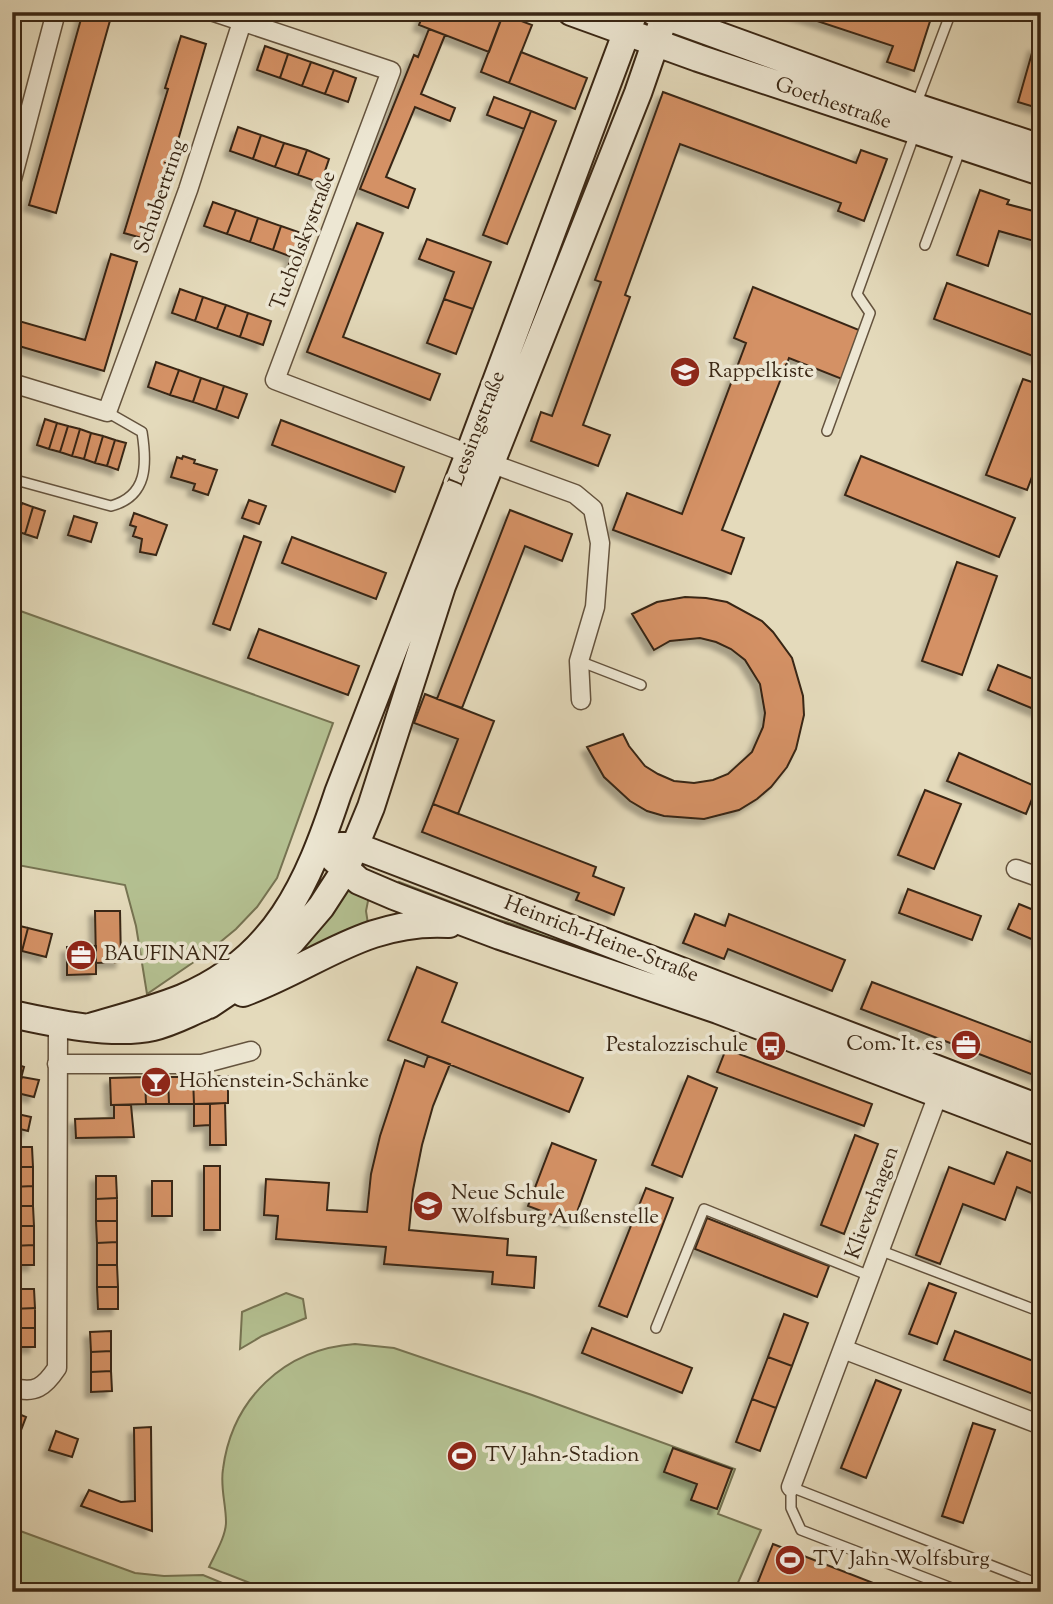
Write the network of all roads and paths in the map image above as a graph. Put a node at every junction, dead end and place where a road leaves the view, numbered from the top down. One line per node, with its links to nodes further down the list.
1 (56, 12): 13 (street)
2 (214, 12): 6 (street)
3 (570, 12): 7 (street, Goethestraße)
4 (951, 12): 9 (lane)
5 (662, 13): 8 (street, Lessingstraße); 9 (street, Goethestraße)
6 (242, 22): 16 (street, Schubertring); 18 (street, Tucholskystraße)
7 (630, 22): 8 (street, Goethestraße); 18 (street, Lessingstraße)
8 (656, 43): 9 (street, Goethestraße); 18 (street, Lessingstraße)
9 (916, 119): 10 (street, Goethestraße); 11 (street, Goethestraße); 17 (lane)
10 (961, 146): 12 (street, Goethestraße); 14 (lane)
11 (1041, 148)
12 (1041, 172)
13 (12, 179)
14 (925, 245)
15 (12, 383): 16 (street)
16 (107, 412): 19 (lane)
17 (827, 431)
18 (479, 458): 20 (street, Lessingstraße); 23 (street, Lessingstraße); 24 (street, Lessingstraße)
19 (12, 480)
20 (579, 661): 21 (lane); 22 (street, Lessingstraße)
21 (641, 685)
22 (581, 700)
23 (321, 846): 24 (street, Heinrich-Heine-Straße); 31 (street, Lessingstraße)
24 (350, 858): 27 (street, Heinrich-Heine-Straße); 28 (street, Lessingstraße); 34 (street, Heinrich-Heine-Straße)
25 (1016, 869): 26 (street)
26 (1041, 878)
27 (472, 926): 28 (street, Heinrich-Heine-Straße); 34 (street, Heinrich-Heine-Straße)
28 (209, 1005): 31 (street)
29 (12, 1014): 30 (street)
30 (58, 1024): 31 (street); 33 (street)
31 (90, 1027)
32 (251, 1051): 33 (street)
33 (57, 1064): 42 (street)
34 (942, 1083): 35 (street, Heinrich-Heine-Straße); 36 (street, Heinrich-Heine-Straße); 37 (street, Klieverhagen)
35 (1041, 1109)
36 (1041, 1133)
37 (879, 1250): 38 (street, Klieverhagen); 39 (lane)
38 (870, 1276): 40 (lane); 41 (street, Klieverhagen)
39 (1041, 1312)
40 (656, 1328)
41 (843, 1349): 43 (street); 44 (street, Klieverhagen)
42 (12, 1387)
43 (1041, 1425)
44 (791, 1487): 45 (lane); 46 (lane)
45 (1041, 1585)
46 (962, 1592)

